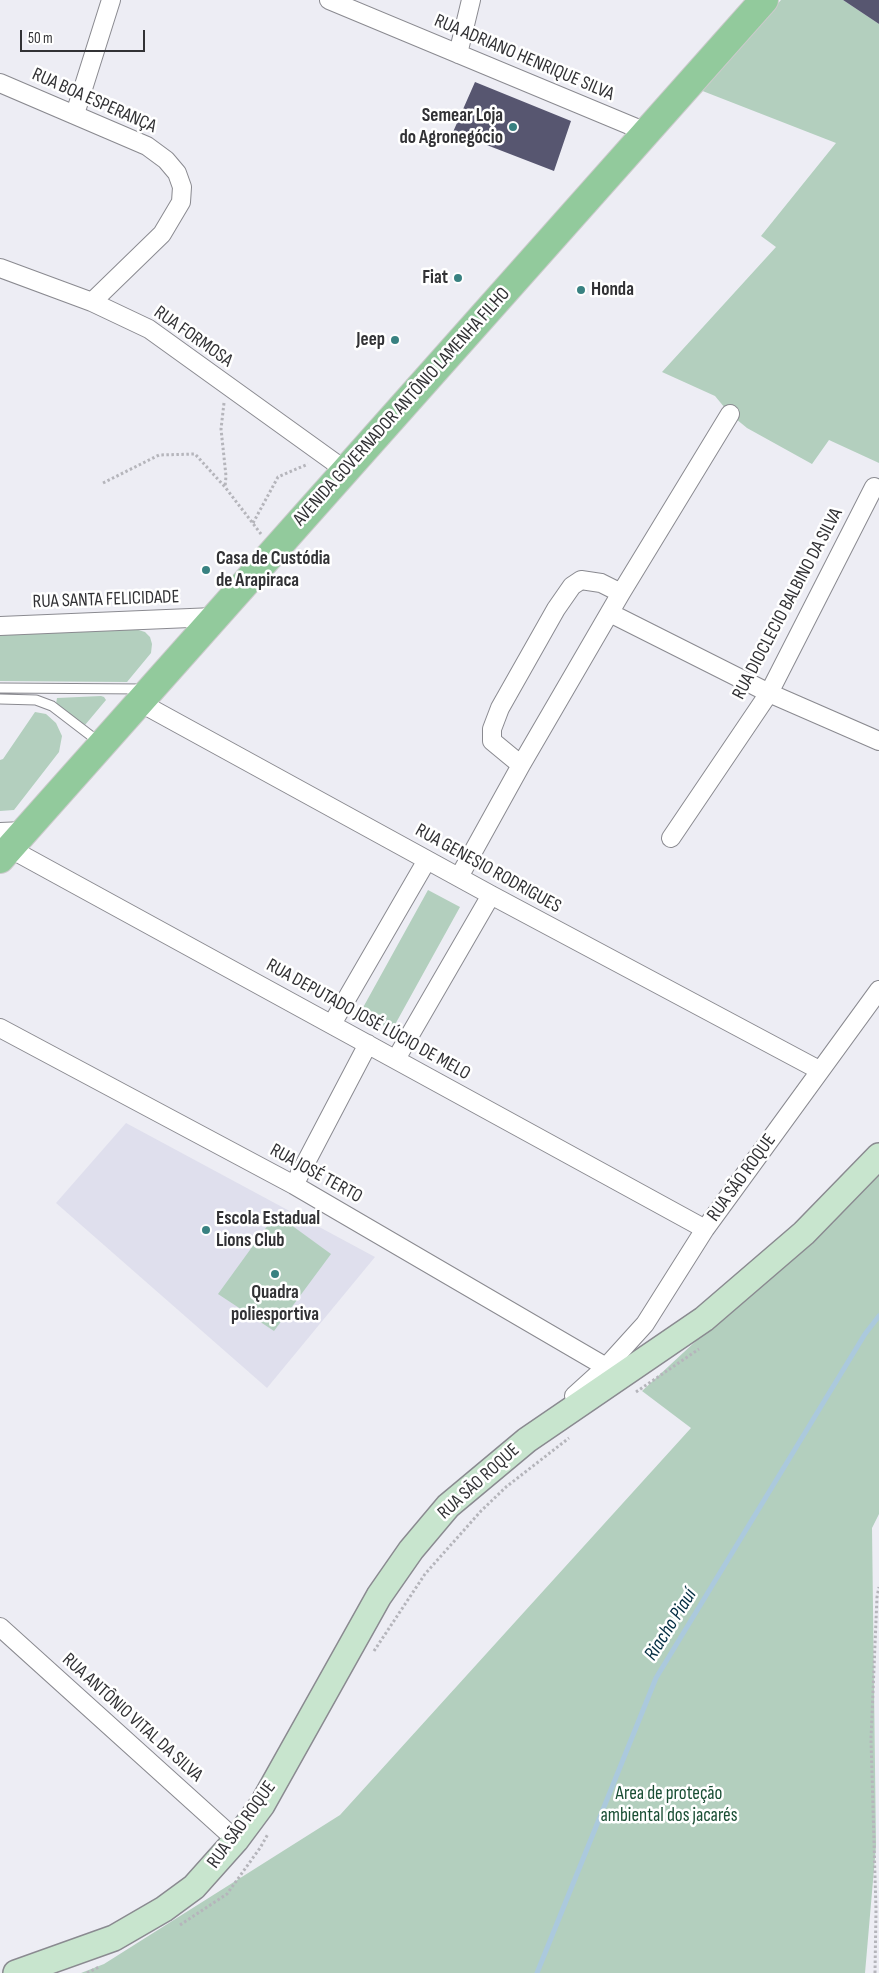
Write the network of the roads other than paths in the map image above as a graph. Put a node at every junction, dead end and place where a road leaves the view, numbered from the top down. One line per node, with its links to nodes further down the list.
1 (111, 0): 7 (street)
2 (330, 0): 5 (street, RUA ADRIANO HENRIQUE SILVA)
3 (470, 0): 5 (street)
4 (764, 0): 8 (main road, AVENIDA GOVERNADOR ANTÔNIO LAMENHA FILHO)
5 (458, 54): 8 (street, RUA ADRIANO HENRIQUE SILVA)
6 (0, 83): 7 (street, RUA BOA ESPERANÇA)
7 (75, 114): 10 (street, RUA BOA ESPERANÇA)
8 (646, 132): 12 (main road, AVENIDA GOVERNADOR ANTÔNIO LAMENHA FILHO)
9 (0, 268): 10 (street, RUA FORMOSA)
10 (92, 302): 12 (street, RUA FORMOSA)
11 (730, 414): 14 (street)
12 (336, 463): 16 (main road, AVENIDA GOVERNADOR ANTÔNIO LAMENHA FILHO)
13 (874, 487): 19 (street, RUA DIOCLECIO BALBINO DA SILVA)
14 (621, 593): 15 (street); 24 (street)
15 (610, 613): 19 (street); 24 (street)
16 (214, 617): 17 (street, RUA SANTA FELICIDADE); 20 (main road, AVENIDA GOVERNADOR ANTÔNIO LAMENHA FILHO)
17 (0, 626)
18 (0, 688): 20 (lane)
19 (768, 693): 22 (street); 25 (street, RUA DIOCLECIO BALBINO DA SILVA)
20 (144, 696): 23 (main road, AVENIDA GOVERNADOR ANTÔNIO LAMENHA FILHO); 27 (street, RUA GENESIO RODRIGUES)
21 (0, 699): 23 (lane)
22 (879, 741)
23 (101, 744): 26 (main road, AVENIDA GOVERNADOR ANTÔNIO LAMENHA FILHO)
24 (521, 765): 28 (street)
25 (671, 838)
26 (8, 843): 31 (street, RUA DEPUTADO JOSÉ LÚCIO DE MELO)
27 (427, 860): 28 (street, RUA GENESIO RODRIGUES); 31 (street)
28 (459, 877): 29 (street, RUA GENESIO RODRIGUES)
29 (490, 895): 34 (street); 35 (street, RUA GENESIO RODRIGUES)
30 (879, 990): 35 (street, RUA SÃO ROQUE)
31 (332, 1024): 33 (street, RUA DEPUTADO JOSÉ LÚCIO DE MELO)
32 (0, 1028): 37 (street, RUA JOSÉ TERTO)
33 (368, 1044): 34 (street, RUA DEPUTADO JOSÉ LÚCIO DE MELO); 37 (street)
34 (396, 1059): 38 (street, RUA DEPUTADO JOSÉ LÚCIO DE MELO)
35 (819, 1070): 38 (street, RUA SÃO ROQUE)
36 (879, 1156): 40 (main road)
37 (294, 1185): 39 (street, RUA JOSÉ TERTO)
38 (705, 1230): 39 (street, RUA SÃO ROQUE)
39 (606, 1367): 40 (street, RUA SÃO ROQUE)
40 (527, 1440): 42 (main road, RUA SÃO ROQUE)
41 (0, 1627): 42 (street, RUA ANTÔNIO VITAL DA SILVA)
42 (236, 1840): 43 (main road, RUA SÃO ROQUE)
43 (16, 1973)

